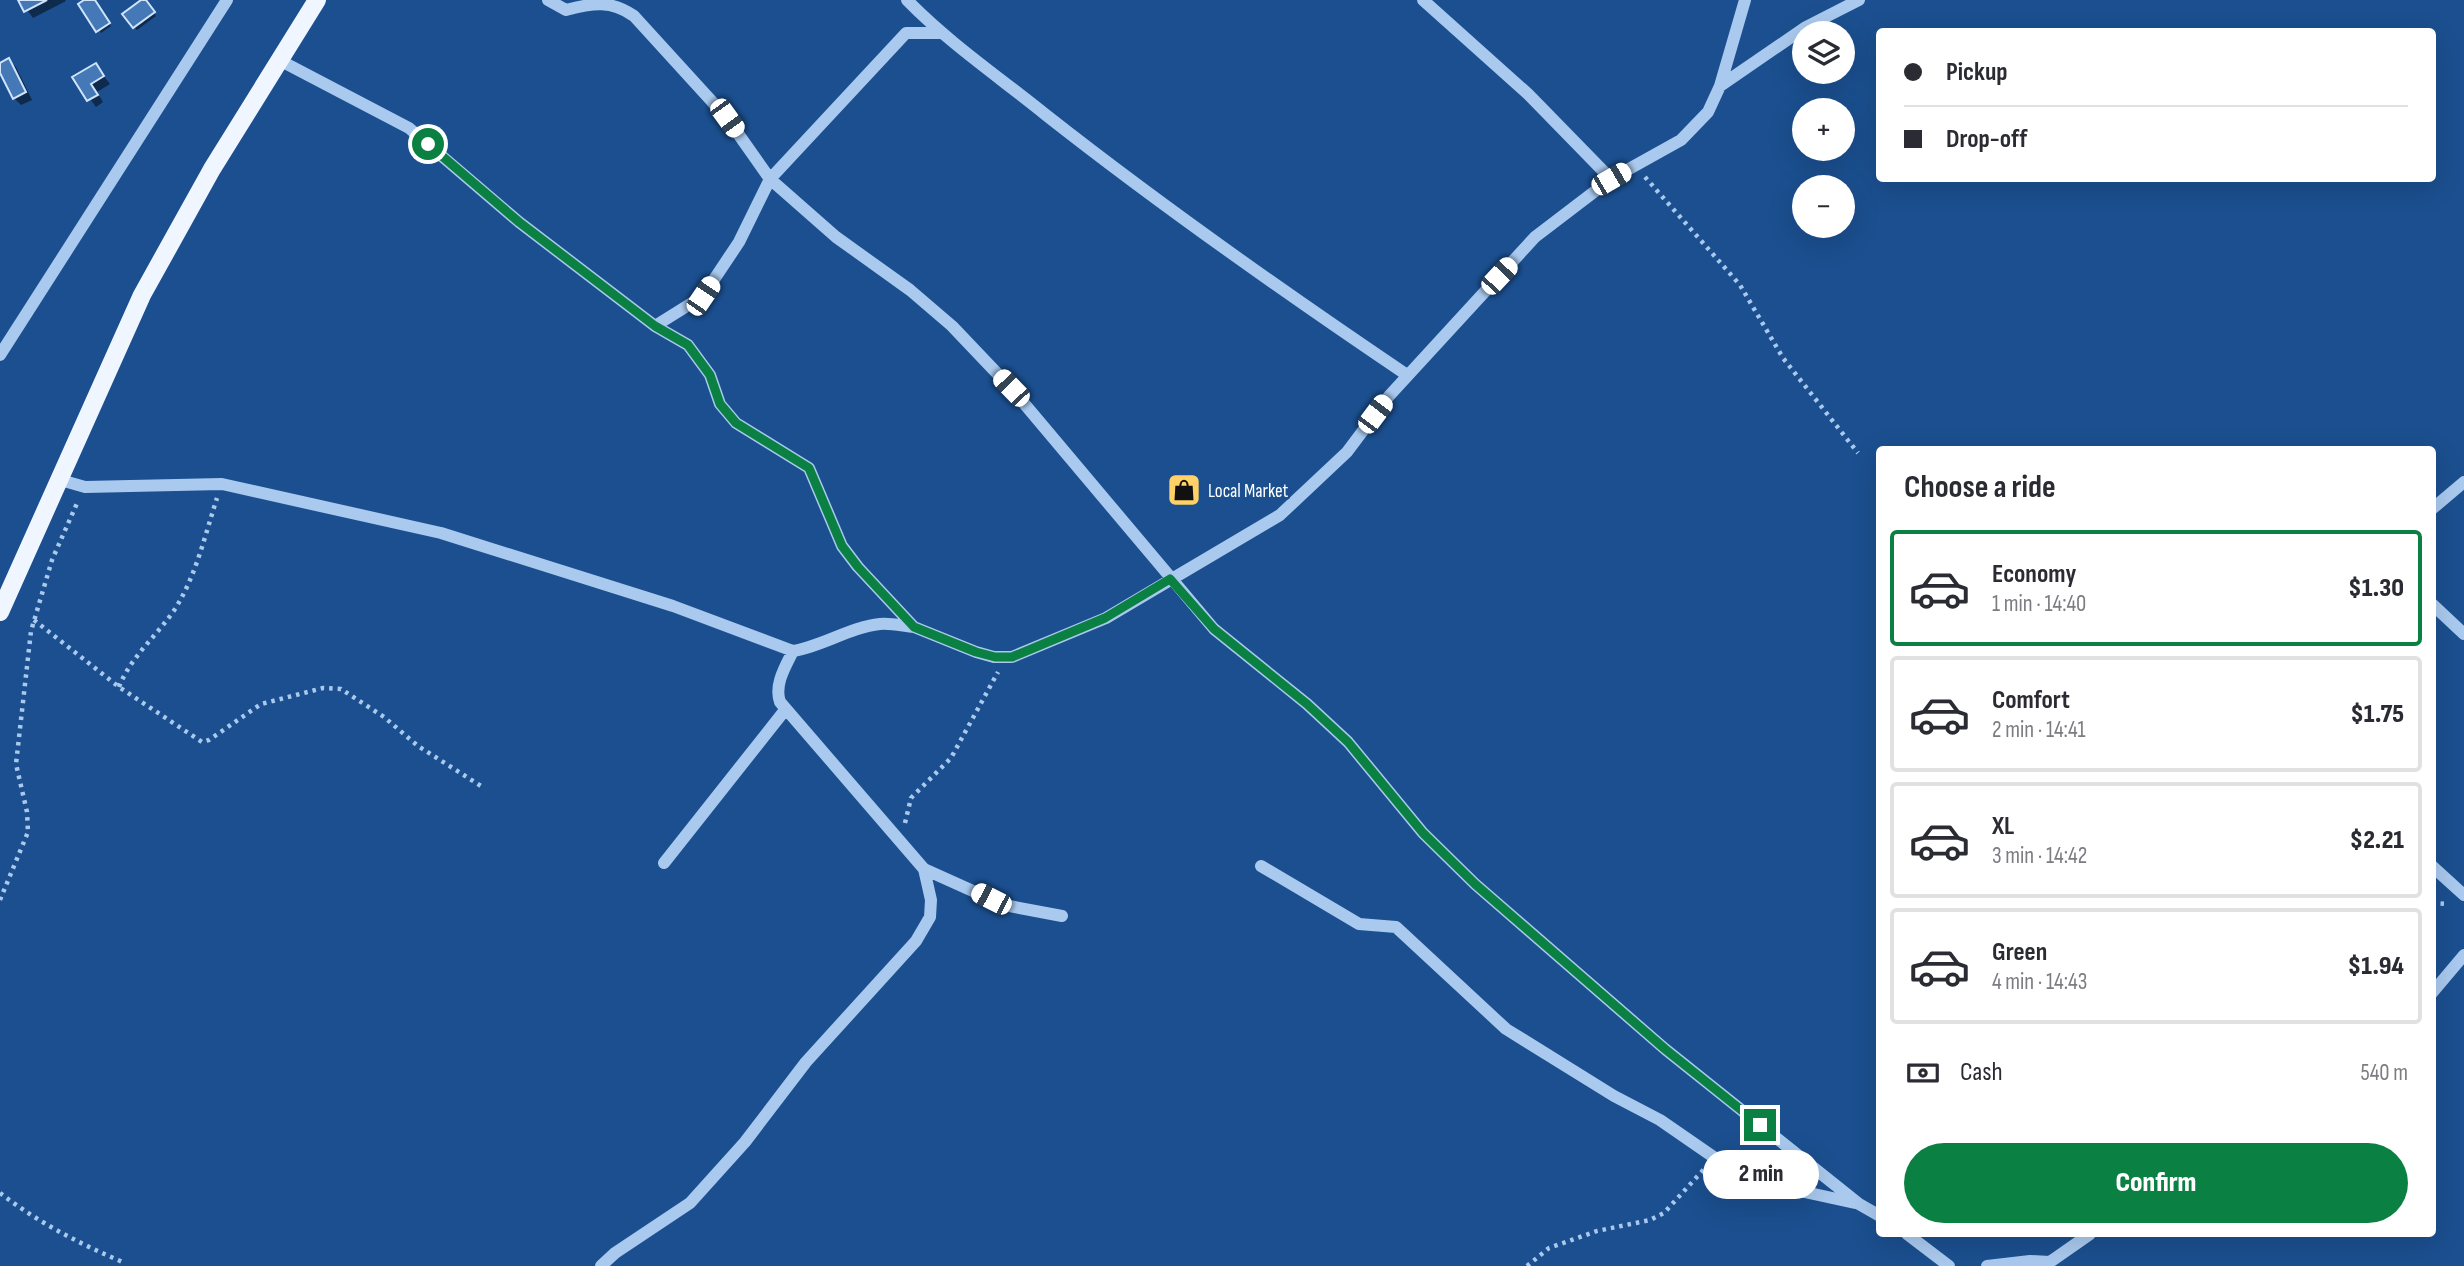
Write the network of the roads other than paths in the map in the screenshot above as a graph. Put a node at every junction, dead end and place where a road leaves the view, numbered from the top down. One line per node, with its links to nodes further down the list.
1 (226, 0): 15 (street)
2 (317, 0): 10 (main road)
3 (548, 0): 8 (street)
4 (907, 0): 9 (street)
5 (1423, 0): 13 (street)
6 (1745, 0): 11 (street)
7 (1859, 0): 11 (street)
8 (599, 1): 12 (street)
9 (939, 33): 12 (street); 16 (street)
10 (281, 61): 14 (street); 17 (main road)
11 (1720, 86): 13 (street)
12 (770, 178): 14 (street); 20 (street)
13 (1611, 179): 16 (street)
14 (655, 326): 23 (street)
15 (0, 355)
16 (1407, 375): 20 (street)
17 (57, 479): 22 (main road); 25 (street)
18 (2464, 482): 19 (street)
19 (2436, 506)
20 (1170, 579): 23 (street); 35 (street)
21 (2436, 608): 24 (street)
22 (0, 612)
23 (914, 627): 25 (street)
24 (2464, 634)
25 (793, 651): 26 (street)
26 (785, 710): 27 (street); 29 (street)
27 (664, 863)
28 (1261, 866): 35 (street)
29 (924, 869): 32 (street); 39 (street)
30 (2436, 870): 31 (street)
31 (2464, 895)
32 (1062, 916)
33 (2464, 955): 34 (street)
34 (2436, 988)
35 (1859, 1204): 36 (street)
36 (1876, 1214)
37 (1911, 1237): 40 (street)
38 (2086, 1237): 41 (street)
39 (601, 1266)
40 (1948, 1266)
41 (1987, 1266)

